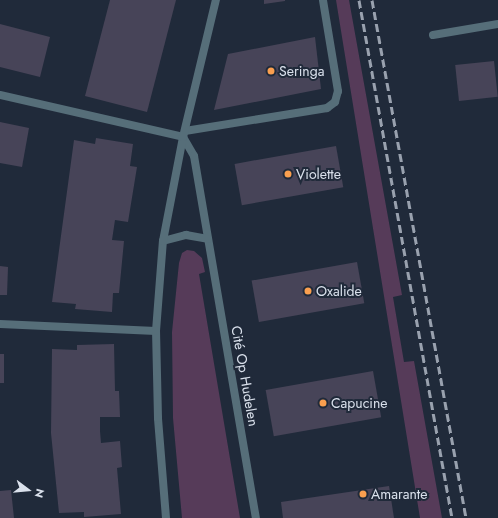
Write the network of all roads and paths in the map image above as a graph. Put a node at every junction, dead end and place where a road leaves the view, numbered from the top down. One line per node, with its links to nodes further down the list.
1 (216, 0): 6 (street)
2 (323, 0): 6 (street)
3 (498, 24): 4 (street)
4 (433, 35)
5 (0, 95): 6 (street)
6 (184, 134): 7 (street, Cité Op Hudelen); 8 (street)
7 (208, 239): 8 (street); 12 (street, Cité Op Hudelen)
8 (163, 241): 10 (street)
9 (0, 324): 10 (street)
10 (156, 331): 11 (street)
11 (166, 518)
12 (256, 518)

